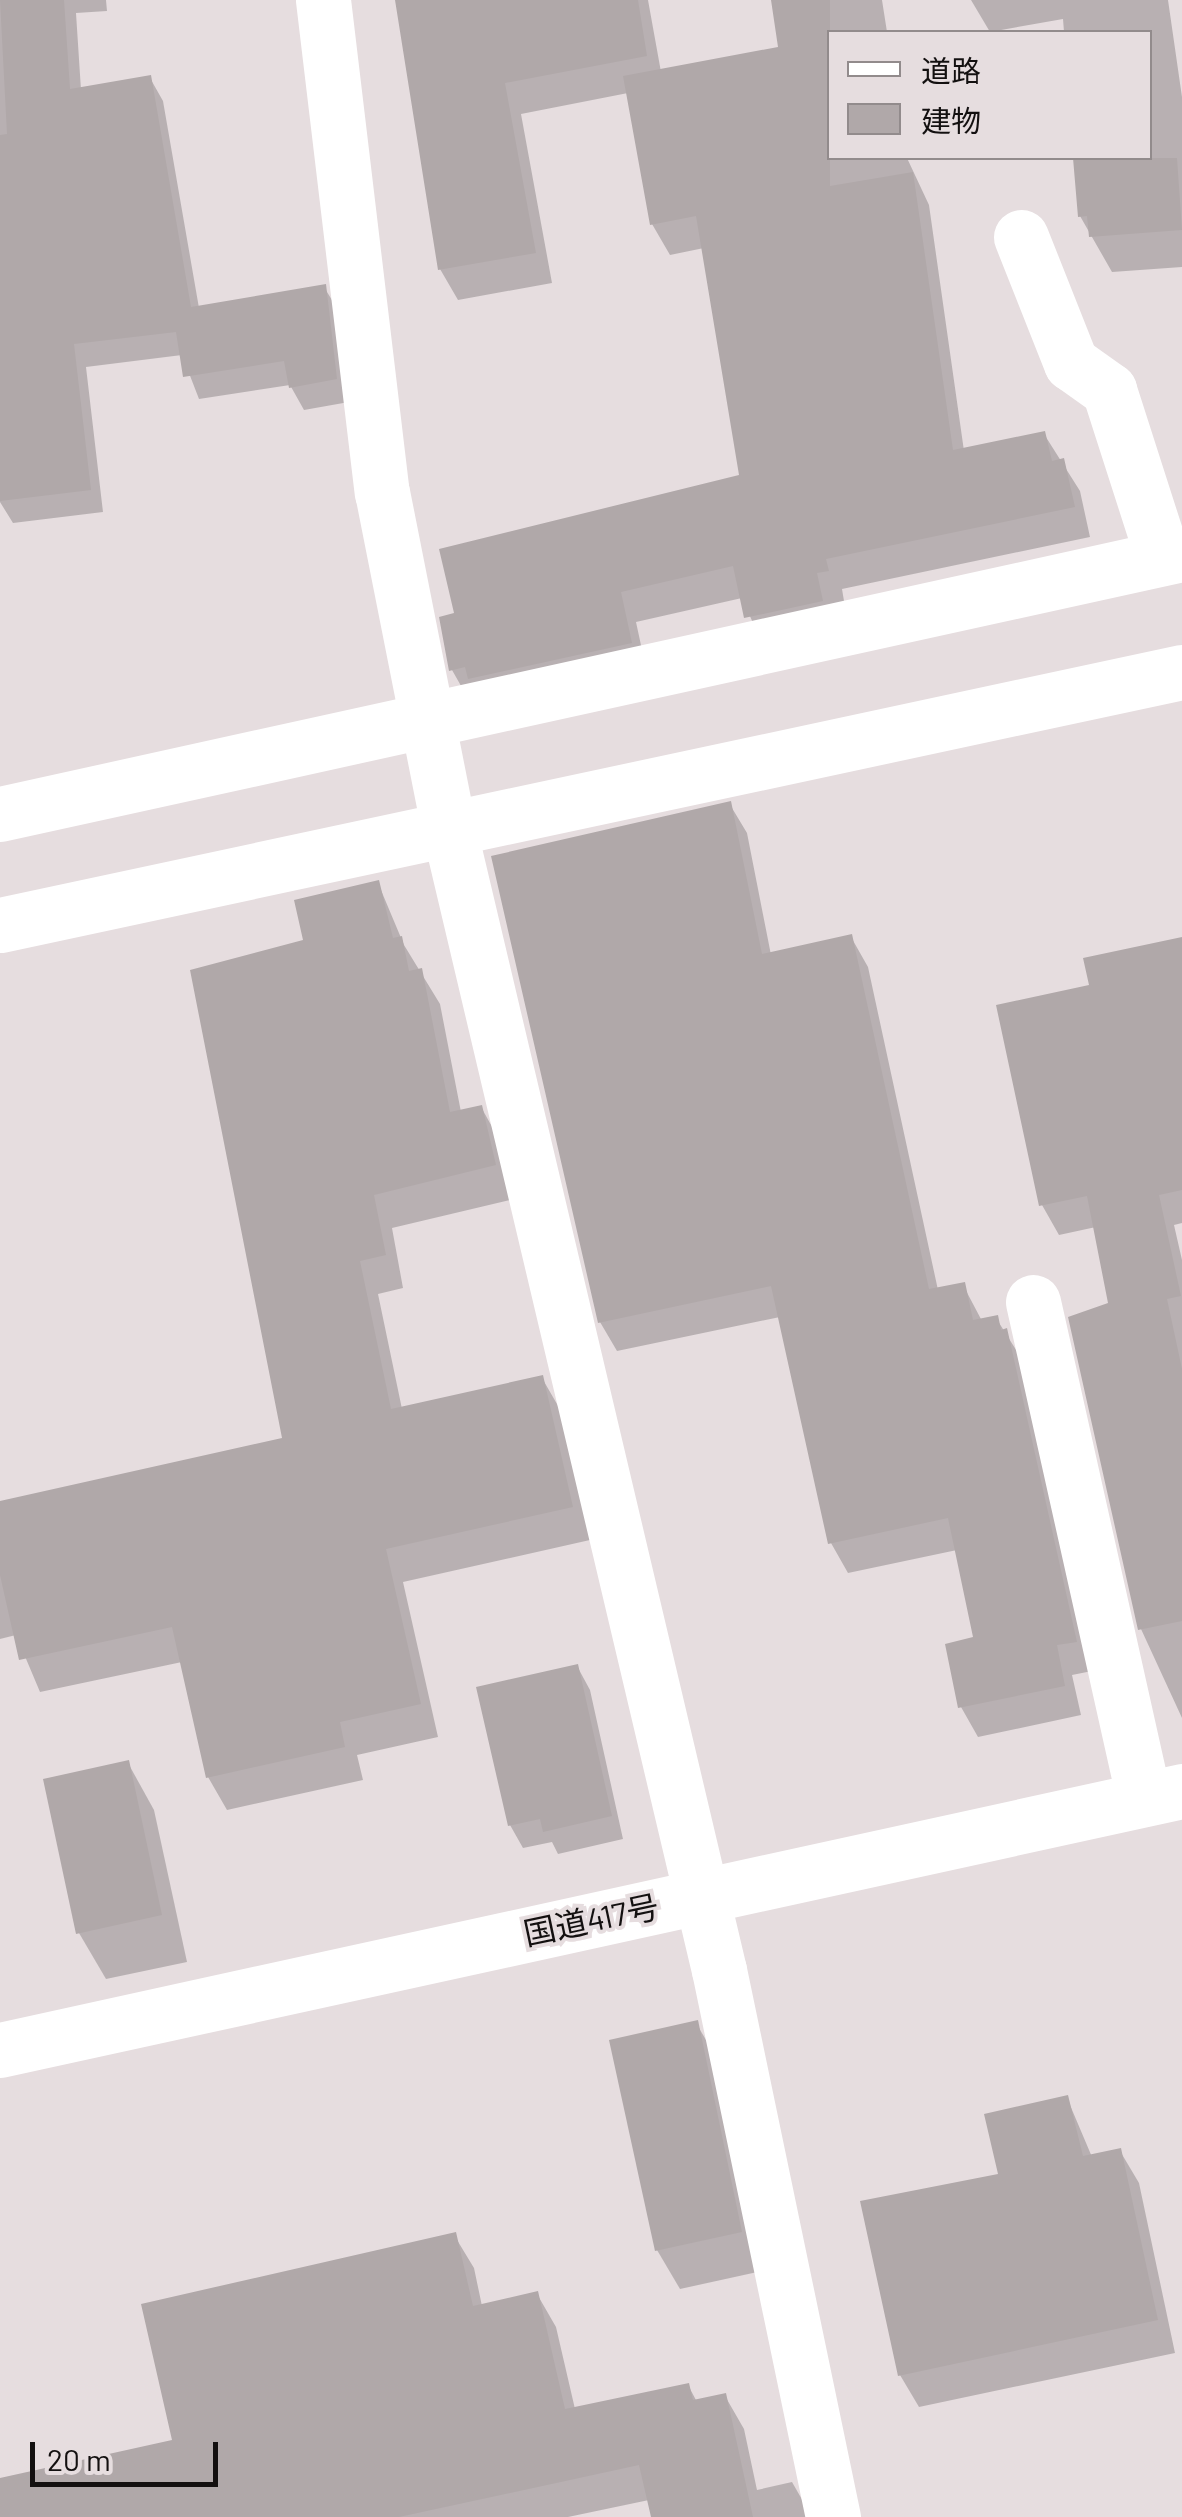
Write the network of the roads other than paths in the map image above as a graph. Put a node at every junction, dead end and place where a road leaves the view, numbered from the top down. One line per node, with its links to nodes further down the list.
1 (323, 0): 5 (main road)
2 (1021, 236): 3 (main road)
3 (1173, 556): 5 (main road)
4 (1182, 672): 5 (main road)
5 (439, 777): 6 (main road); 7 (main road); 10 (main road)
6 (0, 814)
7 (0, 925)
8 (1034, 1302): 9 (main road)
9 (1163, 1795): 10 (main road, 国道417号)
10 (700, 1895): 11 (main road, 国道417号); 12 (main road)
11 (0, 2050)
12 (833, 2517)

